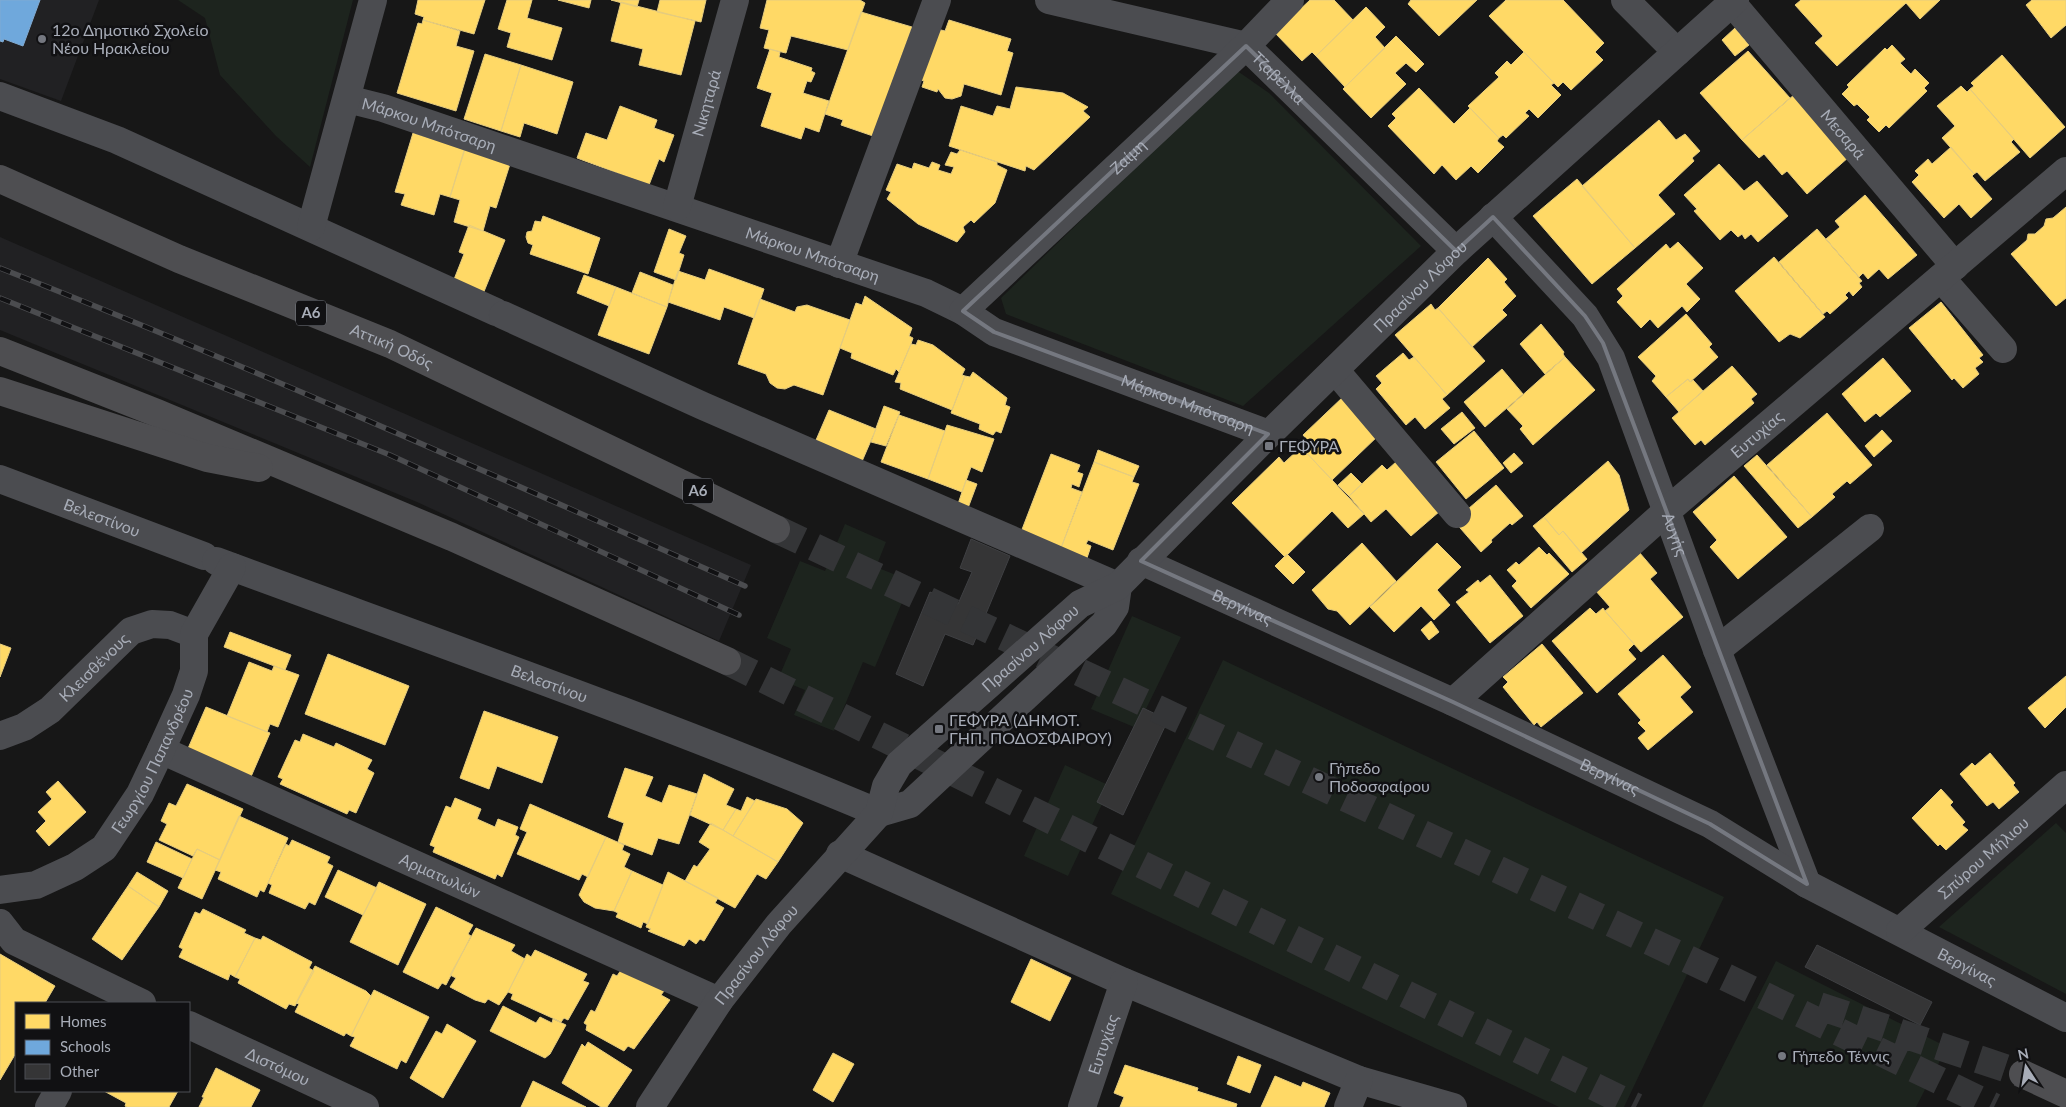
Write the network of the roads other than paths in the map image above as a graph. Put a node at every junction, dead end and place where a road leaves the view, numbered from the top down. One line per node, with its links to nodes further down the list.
1 (373, 0): 11 (street)
2 (736, 0): 14 (street, Νικηταρά)
3 (937, 0): 18 (street)
4 (1049, 0): 8 (street, Τζαβέλλα)
5 (1290, 0): 8 (street, Ζαίμη)
6 (1625, 0): 9 (street)
7 (1734, 1): 9 (street, Πρασίνου Λόφου); 19 (street, Μεσαρά)
8 (1246, 46): 17 (street, Τζαβέλλα); 20 (street, Ζαίμη)
9 (1677, 52): 15 (street, Πρασίνου Λόφου)
10 (0, 96): 16 (street)
11 (347, 99): 14 (street, Μάρκου Μπότσαρη); 16 (street)
12 (2066, 171): 19 (street, Ευτυχίας)
13 (0, 179): 31 (highway, Αττική Οδός / Α6)
14 (677, 207): 18 (street, Μάρκου Μπότσαρη)
15 (1493, 217): 17 (street, Πρασίνου Λόφου); 28 (street, Αυγής)
16 (311, 227): 34 (street)
17 (1456, 252): 23 (street, Πρασίνου Λόφου)
18 (839, 264): 20 (street, Μάρκου Μπότσαρη)
19 (1948, 272): 21 (street, Μεσαρά); 28 (street, Ευτυχίας)
20 (964, 311): 25 (street, Μάρκου Μπότσαρη)
21 (2003, 349)
22 (0, 351): 26 (highway)
23 (1335, 370): 25 (street, Πρασίνου Λόφου); 29 (street)
24 (0, 391): 26 (highway)
25 (1269, 434): 33 (street, Πρασίνου Λόφου)
26 (311, 478): 37 (highway)
27 (0, 479): 32 (street, Βελεστίνου)
28 (1668, 510): 36 (street, Αυγής); 38 (street, Ευτυχίας)
29 (1457, 514)
30 (1870, 528): 36 (street)
31 (776, 529)
32 (217, 561): 35 (street, Γεωργίου Παπανδρέου); 42 (street, Βελεστίνου)
33 (1141, 562): 34 (street, Πρασίνου Λόφου); 38 (street, Βεργίνας)
34 (1118, 586): 42 (street, Πρασίνου Λόφου); 42 (street, Πρασίνου Λόφου)
35 (194, 634): 39 (street, Κλεισθένους); 40 (street, Γεωργίου Παπανδρέου)
36 (1717, 650): 44 (street, Αυγής)
37 (727, 661)
38 (1452, 702): 44 (street, Βεργίνας)
39 (0, 736)
40 (161, 750): 45 (street, Γεωργίου Παπανδρέου); 50 (street, Αρματωλών)
41 (2063, 795): 47 (street, Σπύρου Μήλιου)
42 (879, 813): 43 (street, Πρασίνου Λόφου)
43 (840, 854): 48 (street); 50 (street, Πρασίνου Λόφου)
44 (1807, 884): 47 (street, Βεργίνας)
45 (0, 890)
46 (0, 923): 49 (street)
47 (1900, 931): 52 (street, Βεργίνας)
48 (1124, 982): 55 (street); 61 (street, Ευτυχίας)
49 (111, 997): 51 (street)
50 (719, 1001): 60 (street, Πρασίνου Λόφου)
51 (137, 1002)
52 (2066, 1018)
53 (190, 1025): 59 (street, Διστόμου)
54 (2022, 1074): 57 (highway)
55 (1359, 1080): 62 (street); 63 (street)
56 (57, 1092): 58 (street)
57 (2066, 1094)
58 (49, 1107)
59 (365, 1107)
60 (650, 1107)
61 (1082, 1107)
62 (1348, 1107)
63 (1453, 1107)

